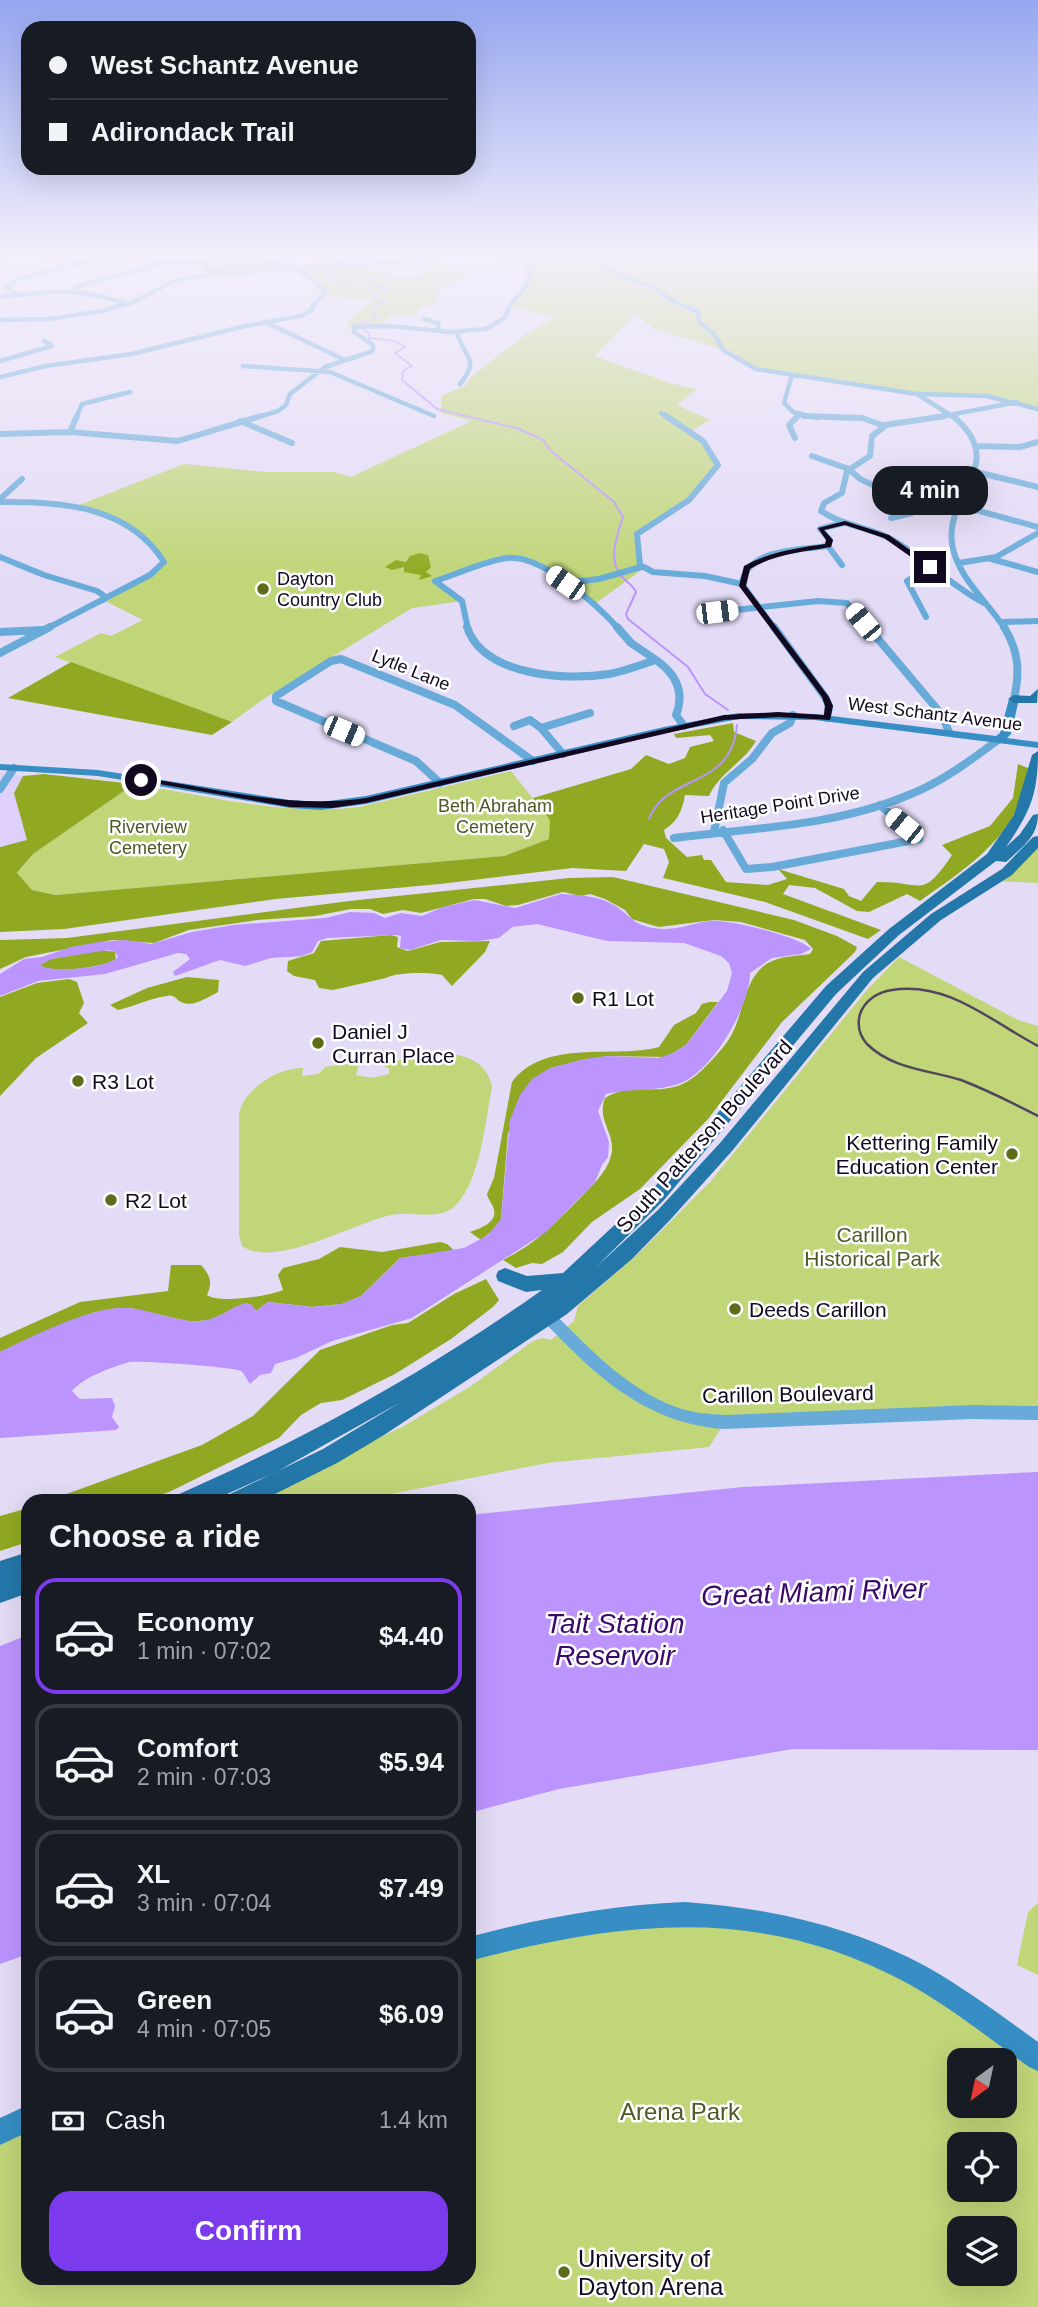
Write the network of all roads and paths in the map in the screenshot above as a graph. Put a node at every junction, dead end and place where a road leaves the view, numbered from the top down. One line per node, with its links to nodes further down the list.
1 (77, 362): 8 (street)
2 (341, 362): 6 (street)
3 (471, 362): 9 (street)
4 (739, 362): 7 (street)
5 (243, 366): 6 (street)
6 (321, 370): 17 (street); 18 (street)
7 (792, 375): 11 (street); 15 (street)
8 (0, 377)
9 (460, 384)
10 (131, 392): 20 (street)
11 (916, 394): 12 (street); 16 (street)
12 (1017, 402): 13 (street); 16 (street)
13 (1038, 409)
14 (661, 413): 45 (street)
15 (800, 414): 19 (street); 22 (street)
16 (951, 415): 19 (street); 25 (street)
17 (434, 416)
18 (240, 421): 20 (street); 24 (street)
19 (885, 425): 29 (street)
20 (70, 432): 21 (street)
21 (0, 434)
22 (796, 438)
23 (1038, 442): 26 (street)
24 (292, 443)
25 (975, 446): 26 (street); 30 (street)
26 (1023, 447): 27 (street)
27 (1038, 450)
28 (812, 456): 29 (street)
29 (849, 469): 33 (street); 37 (street)
30 (976, 472): 32 (street); 35 (street)
31 (22, 479): 34 (street)
32 (1038, 487)
33 (928, 497): 35 (street); 36 (street)
34 (0, 500): 52 (street)
35 (959, 506): 38 (street); 42 (street)
36 (891, 518)
37 (845, 523): 39 (street); 47 (street)
38 (1038, 530): 41 (street)
39 (828, 546): 43 (street); 50 (street)
40 (0, 557): 44 (street)
41 (991, 559): 42 (street); 48 (street)
42 (959, 563): 54 (street)
43 (842, 565)
44 (20, 566): 46 (street); 51 (street)
45 (641, 567): 49 (street); 50 (street)
46 (2, 568)
47 (934, 571): 54 (street); 57 (street)
48 (1038, 572)
49 (565, 583): 63 (street); 63 (street)
50 (742, 584): 55 (street)
51 (97, 591): 52 (street); 53 (street)
52 (120, 591): 53 (street)
53 (103, 600): 60 (street)
54 (987, 605): 59 (street)
55 (759, 608): 56 (street); 68 (street); 72 (street)
56 (717, 612)
57 (926, 617)
58 (1038, 621): 59 (street)
59 (1004, 622): 65 (street)
60 (44, 630): 61 (street); 62 (street)
61 (0, 632)
62 (0, 653)
63 (657, 660): 70 (street)
64 (1038, 693): 65 (main road)
65 (1014, 699): 73 (main road)
66 (590, 713): 71 (street)
67 (793, 715): 68 (main road, West Schantz Avenue); 70 (main road, West Schantz Avenue); 83 (street)
68 (827, 718): 72 (main road, West Schantz Avenue)
69 (514, 726): 71 (street)
70 (684, 726): 75 (main road, West Schantz Avenue)
71 (541, 728): 75 (street)
72 (949, 732): 73 (main road, West Schantz Avenue)
73 (998, 740): 74 (main road, West Schantz Avenue); 81 (street, Heritage Point Drive)
74 (1035, 747): 86 (main road, South Patterson Boulevard)
75 (563, 754): 76 (main road, West Schantz Avenue)
76 (533, 761): 79 (main road, West Schantz Avenue); 79 (street, Lytle Lane)
77 (0, 767): 78 (main road, West Schantz Avenue)
78 (13, 768): 79 (main road, West Schantz Avenue); 80 (street)
79 (440, 783)
80 (0, 789)
81 (880, 805): 83 (street, Heritage Point Drive); 83 (street)
82 (1038, 818): 86 (main road)
83 (719, 831): 84 (street, Heritage Point Drive)
84 (674, 838)
85 (1038, 840): 89 (main road, South Patterson Boulevard)
86 (985, 865): 88 (main road, South Patterson Boulevard)
87 (505, 1276): 88 (main road)
88 (568, 1280): 89 (main road, South Patterson Boulevard)
89 (542, 1310): 90 (street, Carillon Boulevard); 91 (main road, South Patterson Boulevard); 92 (main road, South Patterson Boulevard)
90 (1038, 1413)
91 (203, 1494)
92 (252, 1494)
93 (21, 1565): 94 (main road)
94 (0, 1572)
95 (21, 1584): 96 (main road)
96 (0, 1591)
97 (476, 1947): 98 (main road)
98 (1038, 2058)
99 (21, 2122): 100 (main road)
100 (0, 2132)

